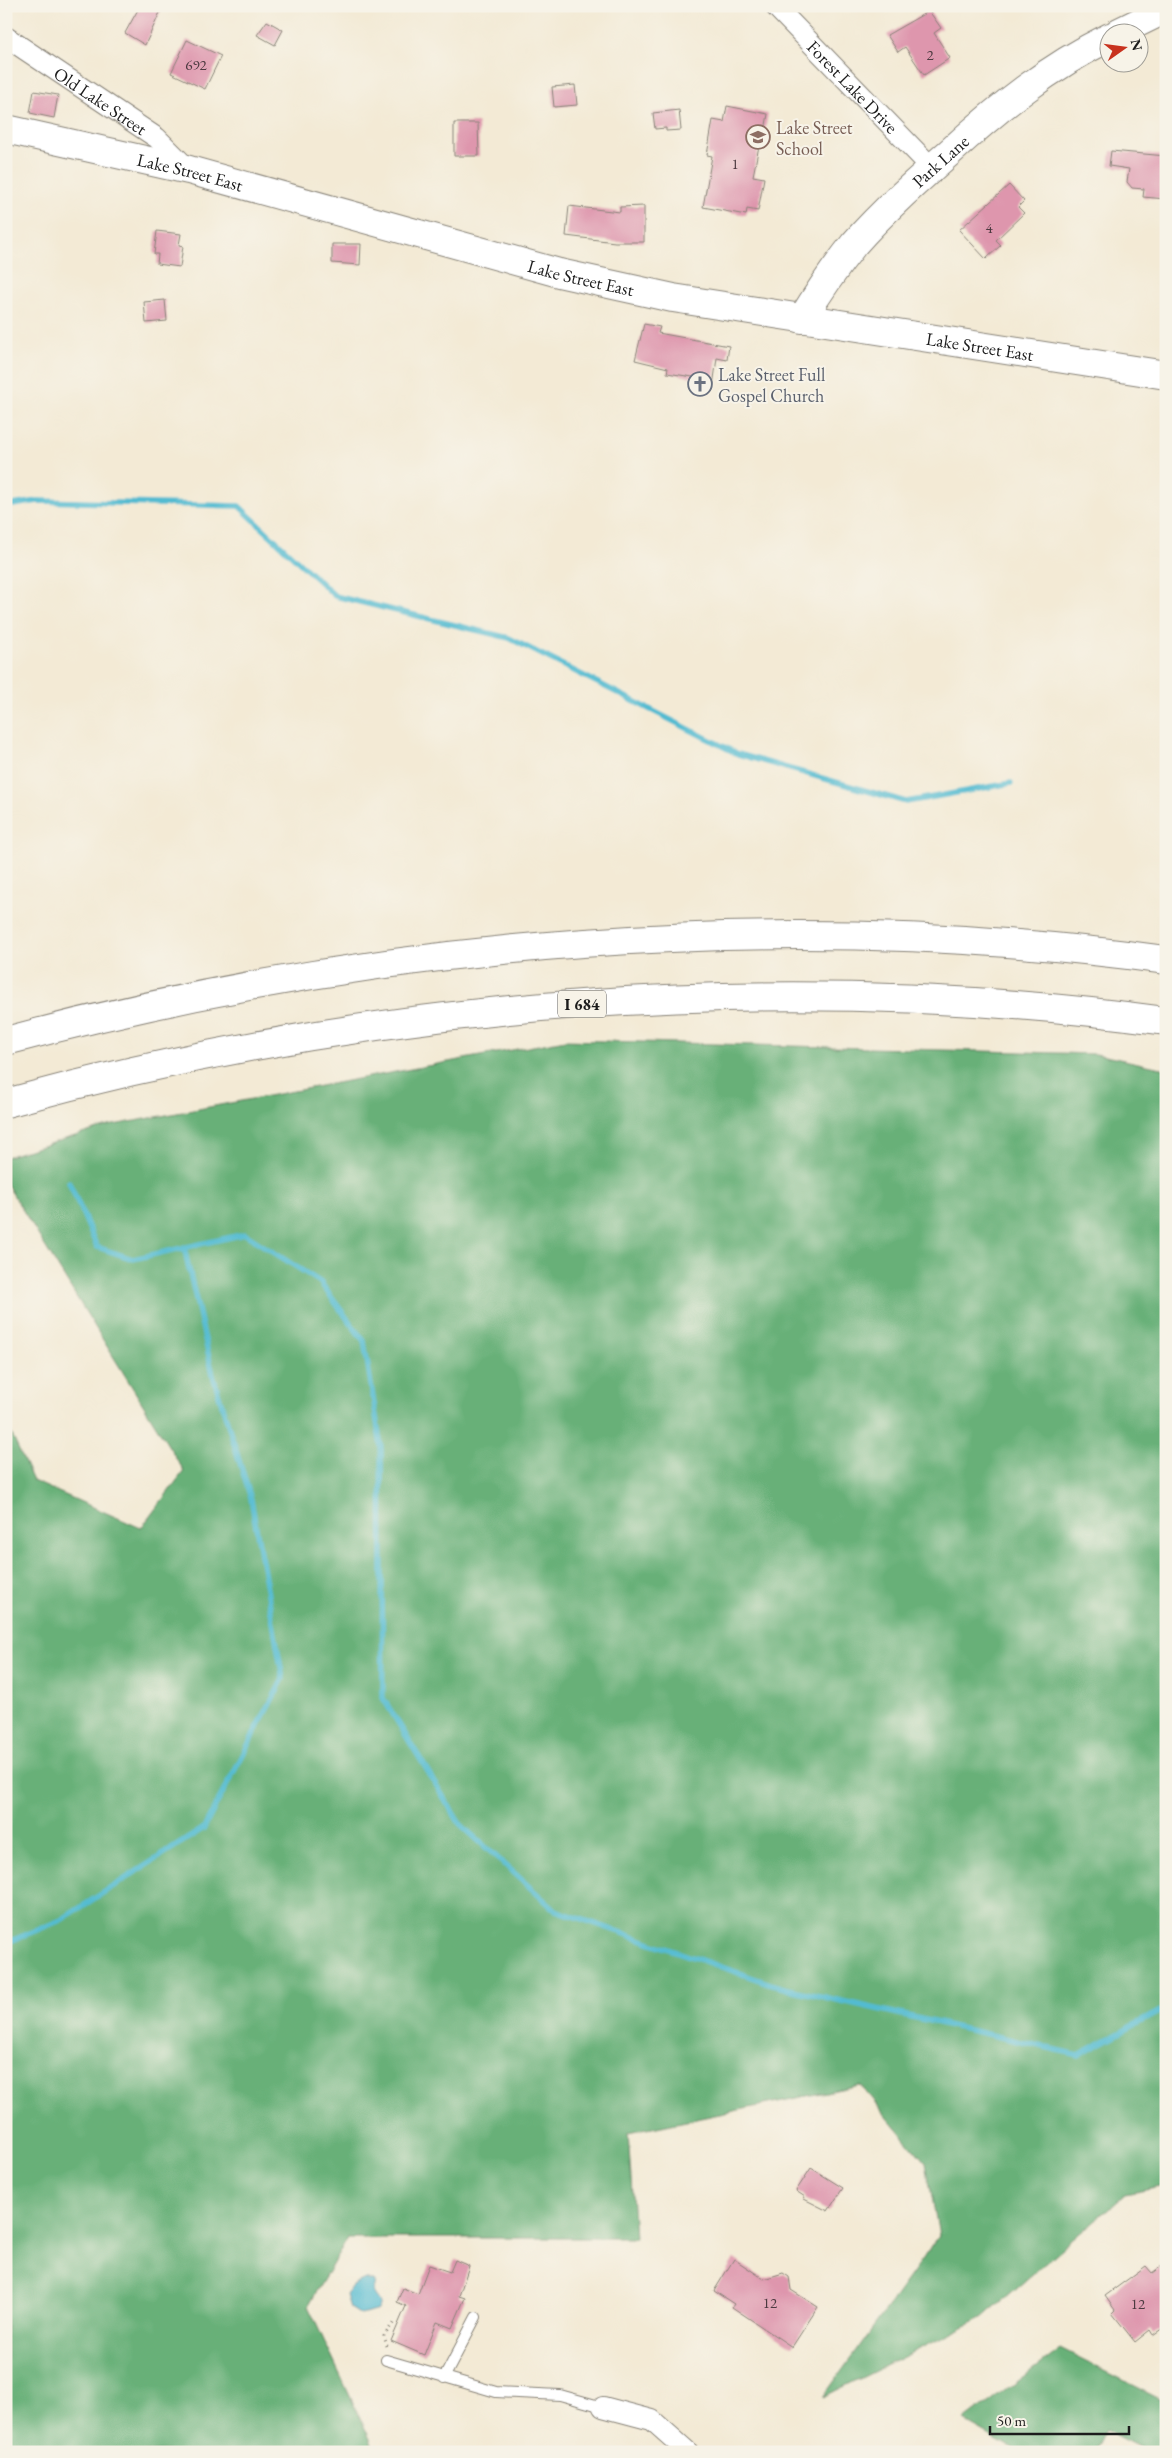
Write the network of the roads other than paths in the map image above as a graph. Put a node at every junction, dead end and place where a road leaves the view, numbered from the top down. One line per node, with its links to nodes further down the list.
1 (775, 6): 7 (street, Forest Lake Drive)
2 (1166, 9): 3 (main road)
3 (1139, 22)
4 (6, 37): 8 (street, Old Lake Street)
5 (1100, 42): 7 (main road, Park Lane)
6 (6, 129): 8 (main road, Lake Street East)
7 (932, 168): 9 (main road, Park Lane)
8 (189, 170): 9 (main road, Lake Street East)
9 (802, 319): 10 (main road, Lake Street East)
10 (1166, 375)
11 (1166, 960): 13 (main road)
12 (1166, 1021): 14 (main road, I 684)
13 (6, 1041)
14 (6, 1103)
15 (476, 2317): 17 (lane)
16 (390, 2362): 17 (lane)
17 (444, 2378): 18 (lane)
18 (604, 2407): 19 (street)
19 (688, 2452)

